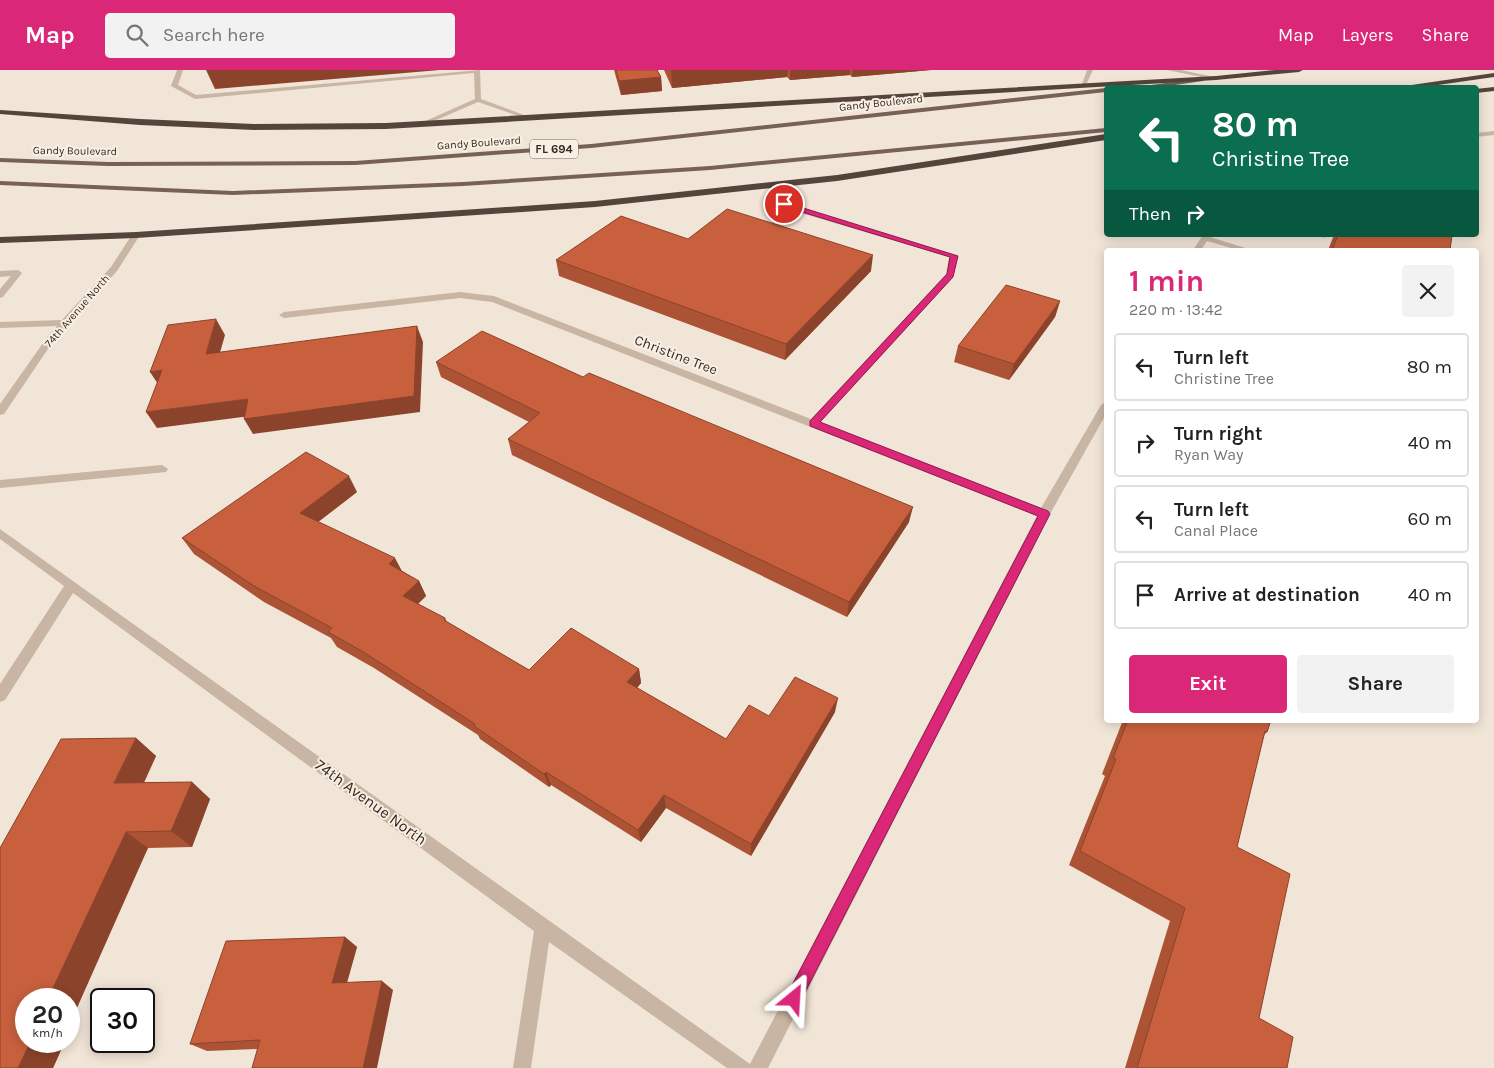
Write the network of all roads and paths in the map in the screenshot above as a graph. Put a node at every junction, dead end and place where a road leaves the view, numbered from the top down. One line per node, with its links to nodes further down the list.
1 (180, 70): 6 (street)
2 (1090, 70): 11 (street)
3 (1170, 70): 8 (street)
4 (1299, 70): 8 (highway)
5 (477, 71): 6 (street); 15 (street)
6 (429, 73)
7 (1494, 75): 10 (highway)
8 (1216, 78): 9 (main road); 11 (highway)
9 (1158, 85)
10 (1418, 85)
11 (1082, 86): 17 (highway)
12 (1494, 89): 14 (highway)
13 (1104, 90): 23 (main road, Gandy Boulevard / FL 694)
14 (1479, 91)
15 (478, 100): 17 (street); 18 (street)
16 (0, 113): 18 (highway)
17 (529, 118): 18 (highway)
18 (423, 124)
19 (1104, 130): 24 (main road, FL 694)
20 (1494, 133): 21 (street)
21 (1479, 135)
22 (1104, 137): 26 (highway)
23 (0, 160)
24 (0, 183)
25 (784, 204): 38 (street)
26 (136, 235): 28 (highway); 34 (street, 74th Avenue North)
27 (1206, 237): 29 (street); 30 (street)
28 (0, 240)
29 (1199, 248)
30 (1242, 248)
31 (0, 274): 32 (street)
32 (0, 295)
33 (284, 315): 38 (street, Christine Tree)
34 (65, 323): 35 (street); 37 (street, 74th Avenue North)
35 (0, 325)
36 (1104, 409): 41 (street)
37 (0, 412)
38 (813, 424): 41 (street, Christine Tree)
39 (162, 469): 40 (street)
40 (0, 484)
41 (1044, 514): 48 (street)
42 (0, 533): 43 (street, 74th Avenue North)
43 (71, 586): 44 (street); 45 (street, 74th Avenue North)
44 (0, 696)
45 (543, 926): 46 (street); 47 (street, 74th Avenue North)
46 (522, 1068)
47 (743, 1068)
48 (758, 1068)

